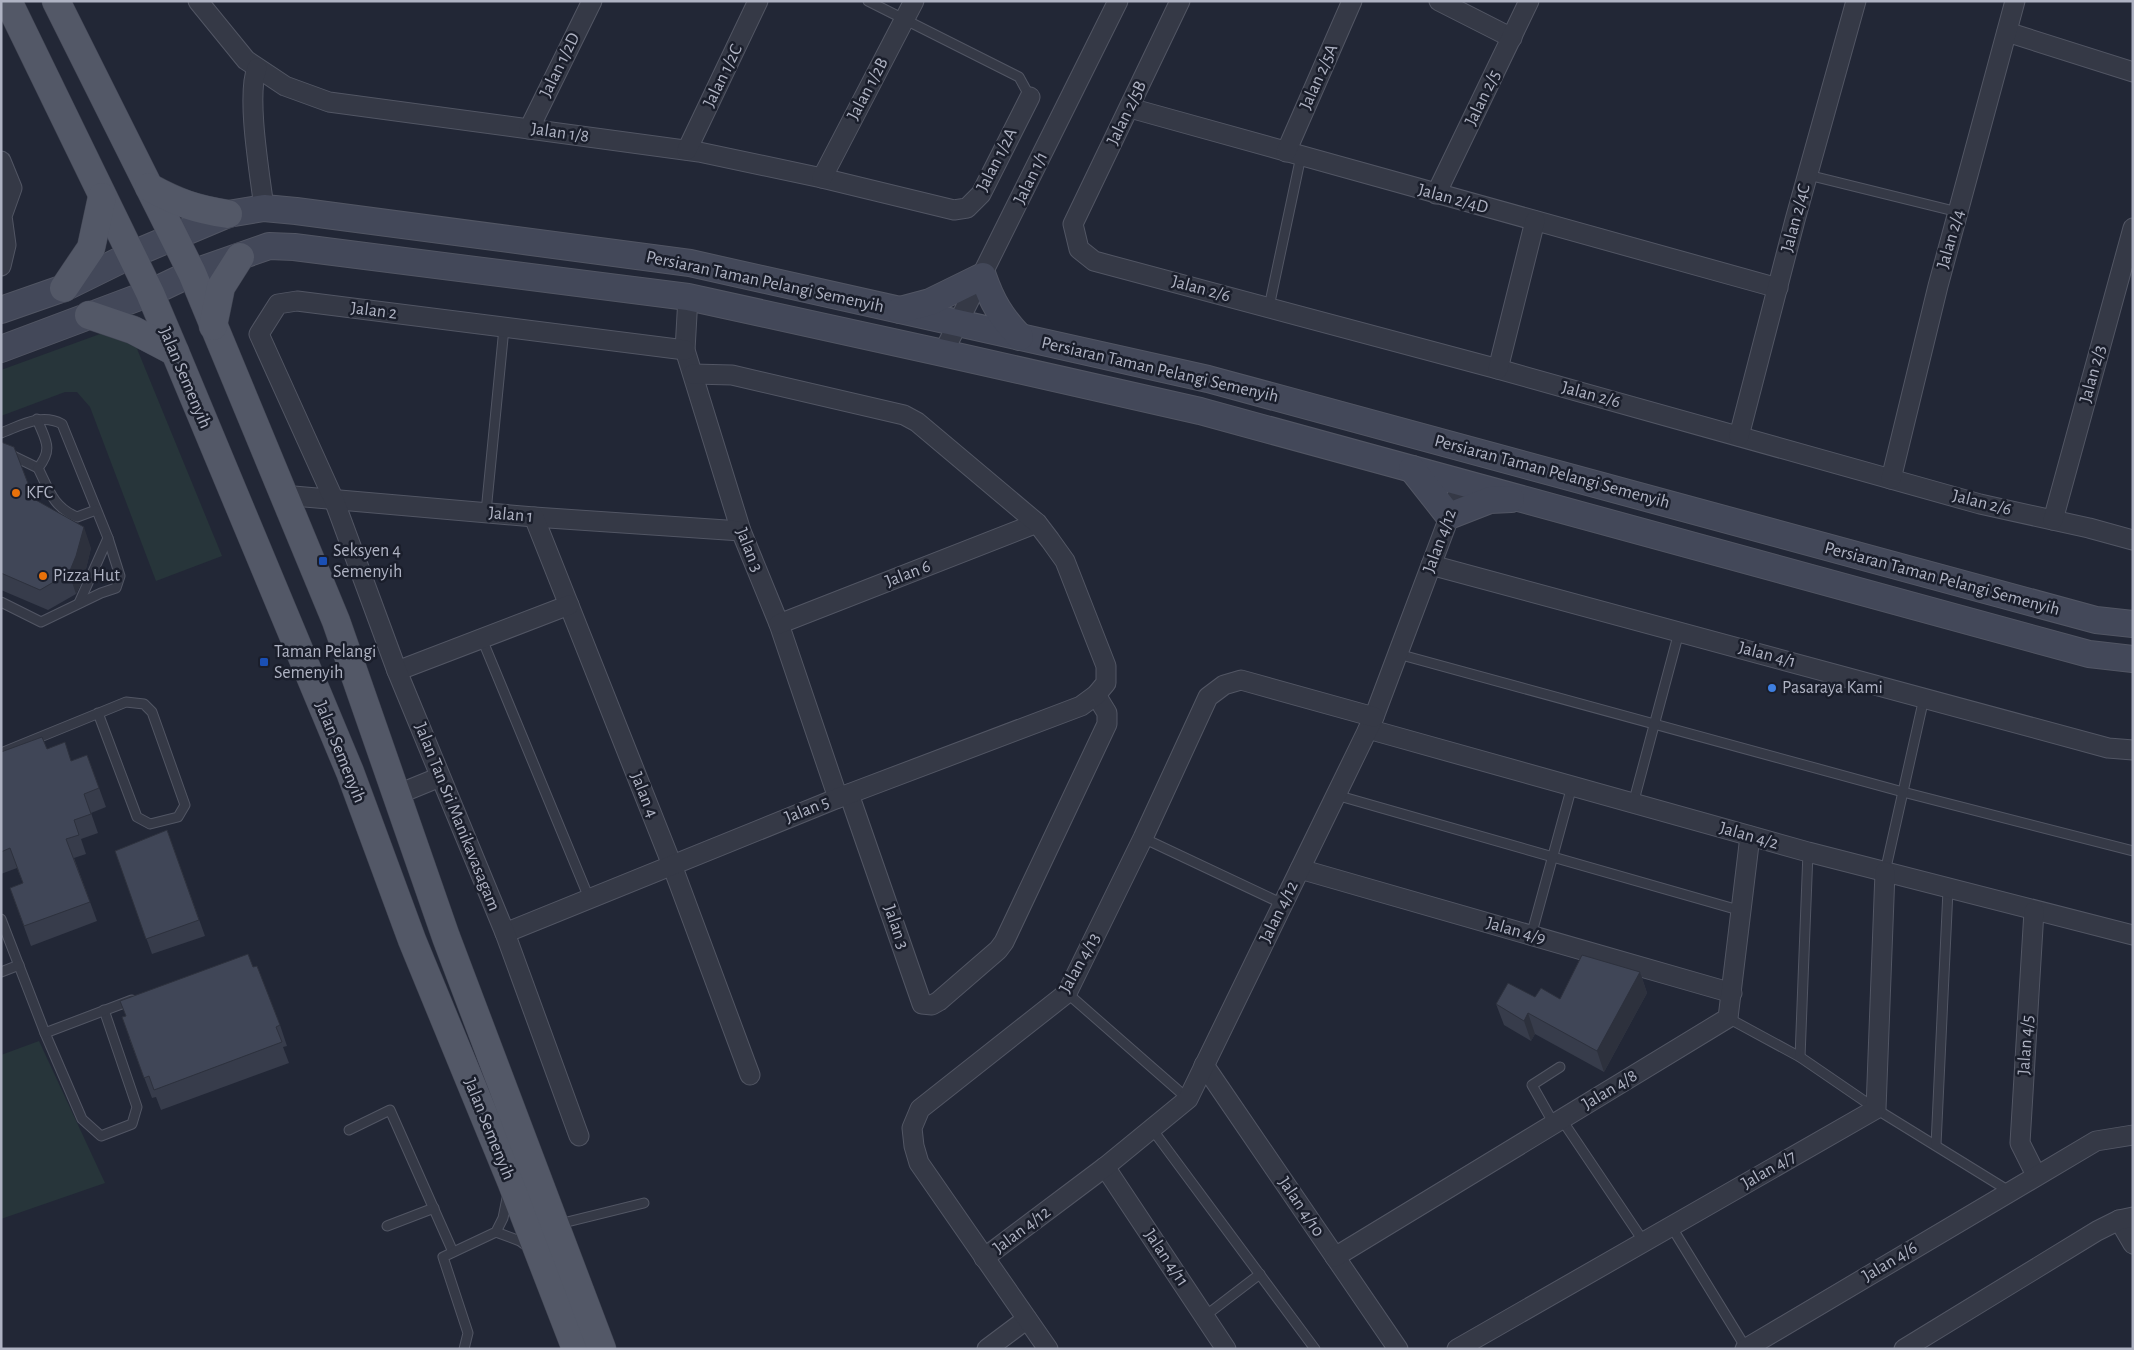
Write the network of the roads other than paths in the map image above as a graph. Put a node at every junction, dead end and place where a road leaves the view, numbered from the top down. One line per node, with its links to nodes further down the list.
1 (8, 1): 30 (main road, Jalan Semenyih)
2 (56, 1): 28 (main road, Jalan Semenyih)
3 (198, 1): 18 (street, Jalan 1/8)
4 (592, 1): 22 (street, Jalan 1/2D)
5 (758, 1): 23 (street, Jalan 1/2C)
6 (868, 1): 15 (lane)
7 (914, 1): 15 (street, Jalan 1/2B)
8 (1118, 1): 47 (street, Jalan 1/1)
9 (1180, 1): 21 (street, Jalan 2/5B)
10 (1352, 1): 24 (street, Jalan 2/5A)
11 (1439, 1): 17 (street)
12 (1530, 1): 17 (street, Jalan 2/5)
13 (1856, 1): 26 (street, Jalan 2/4C)
14 (2015, 1): 16 (street, Jalan 2/4)
15 (905, 19): 20 (lane); 27 (street, Jalan 1/2B)
16 (2007, 32): 19 (street); 33 (street, Jalan 2/4)
17 (1512, 38): 29 (street, Jalan 2/5)
18 (257, 68): 22 (street, Jalan 1/8); 31 (street)
19 (2133, 72)
20 (1030, 96): 32 (street, Jalan 1/2A)
21 (1130, 108): 24 (street, Jalan 2/4D); 37 (street, Jalan 2/5B)
22 (529, 129): 23 (street, Jalan 1/8)
23 (687, 150): 27 (street, Jalan 1/8)
24 (1293, 154): 29 (street, Jalan 2/4D); 52 (lane)
25 (1, 161): 35 (street)
26 (1808, 175): 33 (lane); 49 (street, Jalan 2/4C)
27 (822, 178): 32 (street, Jalan 1/8)
28 (149, 187): 34 (main road); 39 (main road, Jalan Semenyih)
29 (1436, 194): 36 (street, Jalan 2/4D)
30 (102, 197): 40 (main road, Jalan Semenyih); 48 (main road)
31 (264, 208): 34 (street, Persiaran Taman Pelangi Semenyih); 42 (street, Persiaran Taman Pelangi Semenyih)
32 (954, 210)
33 (1958, 212): 74 (street, Jalan 2/4)
34 (228, 214): 39 (street, Persiaran Taman Pelangi Semenyih)
35 (2, 216): 43 (street)
36 (1535, 221): 49 (street, Jalan 2/4D); 64 (street)
37 (1073, 224): 52 (street, Jalan 2/6)
38 (2133, 228): 44 (street, Jalan 2/3)
39 (174, 236): 40 (street, Persiaran Taman Pelangi Semenyih); 45 (main road, Jalan Semenyih)
40 (131, 255): 48 (street, Persiaran Taman Pelangi Semenyih); 50 (main road, Jalan Semenyih)
41 (240, 257): 45 (street, Persiaran Taman Pelangi Semenyih); 51 (street, Persiaran Taman Pelangi Semenyih); 57 (main road)
42 (656, 258): 46 (street, Persiaran Taman Pelangi Semenyih); 51 (street)
43 (1, 266)
44 (2128, 268): 83 (street, Jalan 2/3)
45 (192, 273): 50 (street, Persiaran Taman Pelangi Semenyih); 57 (main road, Jalan Semenyih)
46 (741, 274): 51 (street); 54 (street, Persiaran Taman Pelangi Semenyih)
47 (983, 276): 54 (street); 56 (street, Jalan 1/1); 59 (street)
48 (64, 288): 53 (street, Persiaran Taman Pelangi Semenyih)
49 (1778, 288): 68 (street, Jalan 2/4C)
50 (150, 293): 55 (street, Persiaran Taman Pelangi Semenyih); 62 (main road, Jalan Semenyih)
51 (688, 297): 61 (street, Jalan 3); 63 (street, Persiaran Taman Pelangi Semenyih)
52 (1269, 307): 64 (street, Jalan 2/6)
53 (1, 310)
54 (899, 310): 56 (street, Persiaran Taman Pelangi Semenyih)
55 (89, 316): 60 (street, Persiaran Taman Pelangi Semenyih); 62 (main road)
56 (957, 323): 59 (street, Persiaran Taman Pelangi Semenyih); 63 (street, Jalan 1/1)
57 (213, 326): 76 (main road, Jalan Semenyih)
58 (504, 328): 61 (street, Jalan 2); 78 (street, Jalan 2); 80 (lane)
59 (1020, 337): 69 (street, Persiaran Taman Pelangi Semenyih)
60 (1, 349)
61 (685, 350): 65 (street, Jalan 3)
62 (175, 352): 152 (main road, Jalan Semenyih)
63 (942, 353): 73 (street, Persiaran Taman Pelangi Semenyih)
64 (1498, 369): 68 (street, Jalan 2/6)
65 (693, 374): 84 (street); 85 (street, Jalan 3)
66 (37, 419): 67 (lane); 72 (lane); 79 (lane)
67 (1, 433)
68 (1739, 436): 74 (street, Jalan 2/6)
69 (1427, 438): 71 (street, Persiaran Taman Pelangi Semenyih); 75 (street)
70 (1, 455): 72 (lane)
71 (1521, 464): 75 (street); 93 (street, Persiaran Taman Pelangi Semenyih)
72 (38, 468): 79 (lane)
73 (1412, 469): 75 (street, Persiaran Taman Pelangi Semenyih); 81 (street)
74 (1891, 479): 83 (street, Jalan 2/6)
75 (1462, 483): 77 (street, Persiaran Taman Pelangi Semenyih); 81 (street, Jalan 4/12)
76 (282, 495): 78 (street, Jalan 1); 110 (main road, Jalan Semenyih)
77 (1519, 498): 81 (street); 97 (street, Persiaran Taman Pelangi Semenyih)
78 (334, 500): 80 (street, Jalan 1); 98 (street, Jalan Tan Sri Manikavasagam)
79 (96, 510): 86 (lane)
80 (486, 512): 82 (street, Jalan 1)
81 (1449, 516): 88 (street, Jalan 4/12)
82 (534, 517): 85 (street, Jalan 1); 91 (street, Jalan 4)
83 (2053, 520): 87 (street, Jalan 2/6)
84 (1037, 523): 92 (street, Jalan 6); 99 (street)
85 (741, 531): 92 (street, Jalan 3)
86 (108, 538): 90 (lane); 90 (lane)
87 (2133, 540)
88 (1431, 565): 94 (street, Jalan 4/1); 96 (street, Jalan 4/12)
89 (1, 602): 90 (lane)
90 (79, 603)
91 (569, 605): 95 (street); 118 (street, Jalan 4)
92 (779, 624): 111 (street, Jalan 3)
93 (2133, 624)
94 (1679, 632): 100 (street, Jalan 4/1); 103 (lane)
95 (482, 639): 98 (street); 122 (lane)
96 (1398, 654): 102 (street, Jalan 4/12); 103 (lane)
97 (2133, 659)
98 (397, 671): 106 (street, Jalan Tan Sri Manikavasagam)
99 (1101, 689): 111 (street, Jalan 5); 111 (street, Jalan 3)
100 (1924, 698): 104 (street, Jalan 4/1); 108 (lane)
101 (98, 714): 101 (lane); 105 (lane)
102 (1371, 723): 107 (street, Jalan 4/2); 109 (street, Jalan 4/12); 114 (street, Jalan 4/13)
103 (1655, 724): 108 (lane); 112 (lane)
104 (2133, 750)
105 (1, 753)
106 (440, 777): 110 (street); 127 (street, Jalan Tan Sri Manikavasagam)
107 (1572, 786): 112 (street, Jalan 4/2); 117 (lane)
108 (1903, 792): 115 (lane); 120 (lane)
109 (1336, 794): 117 (lane); 119 (street, Jalan 4/12)
110 (396, 795): 157 (main road, Jalan Semenyih)
111 (844, 796): 118 (street, Jalan 5)
112 (1633, 804): 113 (street, Jalan 4/2)
113 (1750, 836): 116 (street, Jalan 4/2); 124 (street)
114 (1143, 838): 123 (lane); 132 (street, Jalan 4/13)
115 (2133, 851)
116 (1808, 852): 120 (street, Jalan 4/2); 138 (lane)
117 (1553, 857): 124 (lane); 129 (lane)
118 (672, 864): 122 (street, Jalan 5); 141 (street, Jalan 4)
119 (1300, 870): 123 (street, Jalan 4/12); 129 (street, Jalan 4/9)
120 (1886, 872): 121 (street, Jalan 4/2); 143 (street)
121 (1948, 890): 125 (street, Jalan 4/2); 149 (lane)
122 (589, 898): 127 (street, Jalan 5)
123 (1283, 904): 139 (street, Jalan 4/12)
124 (1742, 911): 133 (street)
125 (2034, 911): 128 (street, Jalan 4/2); 151 (street, Jalan 4/5)
126 (1, 919): 130 (lane)
127 (505, 933): 148 (street, Jalan Tan Sri Manikavasagam)
128 (2133, 935)
129 (1531, 936): 133 (street, Jalan 4/9)
130 (19, 964): 131 (lane); 137 (lane)
131 (1, 972)
132 (1067, 993): 142 (lane); 166 (street, Jalan 4/13)
133 (1732, 993): 136 (street)
134 (141, 997): 135 (lane)
135 (104, 1010): 137 (lane); 137 (lane)
136 (1728, 1018): 138 (lane); 144 (street, Jalan 4/8)
137 (45, 1033)
138 (1800, 1057): 143 (lane)
139 (1204, 1066): 142 (street, Jalan 4/12); 165 (street, Jalan 4/10)
140 (1560, 1067): 144 (lane)
141 (750, 1075)
142 (1188, 1100): 145 (street, Jalan 4/12)
143 (1876, 1109): 149 (lane); 159 (street, Jalan 4/7)
144 (1558, 1122): 161 (lane); 165 (street, Jalan 4/8)
145 (1152, 1129): 150 (street, Jalan 4/12); 167 (lane)
146 (349, 1130): 155 (lane)
147 (2133, 1135): 151 (street, Jalan 4/6)
148 (579, 1136)
149 (1936, 1145): 153 (lane)
150 (1105, 1167): 166 (street, Jalan 4/12); 168 (street, Jalan 4/11)
151 (2036, 1175): 153 (street, Jalan 4/6)
152 (511, 1181): 160 (lane); 164 (main road, Jalan Semenyih)
153 (2010, 1191): 170 (street, Jalan 4/6)
154 (644, 1203): 157 (lane)
155 (434, 1208): 158 (lane); 163 (lane)
156 (2126, 1219): 162 (street); 180 (street)
157 (556, 1225): 173 (main road, Jalan Semenyih)
158 (387, 1226)
159 (1671, 1226): 161 (street, Jalan 4/7); 170 (lane)
160 (496, 1232): 163 (lane); 164 (lane)
161 (1644, 1242): 179 (street, Jalan 4/7)
162 (2133, 1244)
163 (453, 1252): 171 (lane)
164 (538, 1254): 172 (main road, Jalan Semenyih)
165 (1335, 1257): 178 (street, Jalan 4/10)
166 (984, 1258): 169 (street, Jalan 4/13)
167 (1260, 1274): 168 (lane); 177 (lane)
168 (1205, 1316): 176 (street, Jalan 4/11)
169 (1027, 1319): 174 (street); 175 (street, Jalan 4/13)
170 (1746, 1348)
171 (464, 1349)
172 (576, 1349)
173 (602, 1349)
174 (987, 1349)
175 (1048, 1349)
176 (1226, 1349)
177 (1314, 1349)
178 (1398, 1349)
179 (1457, 1349)
180 (1904, 1349)

